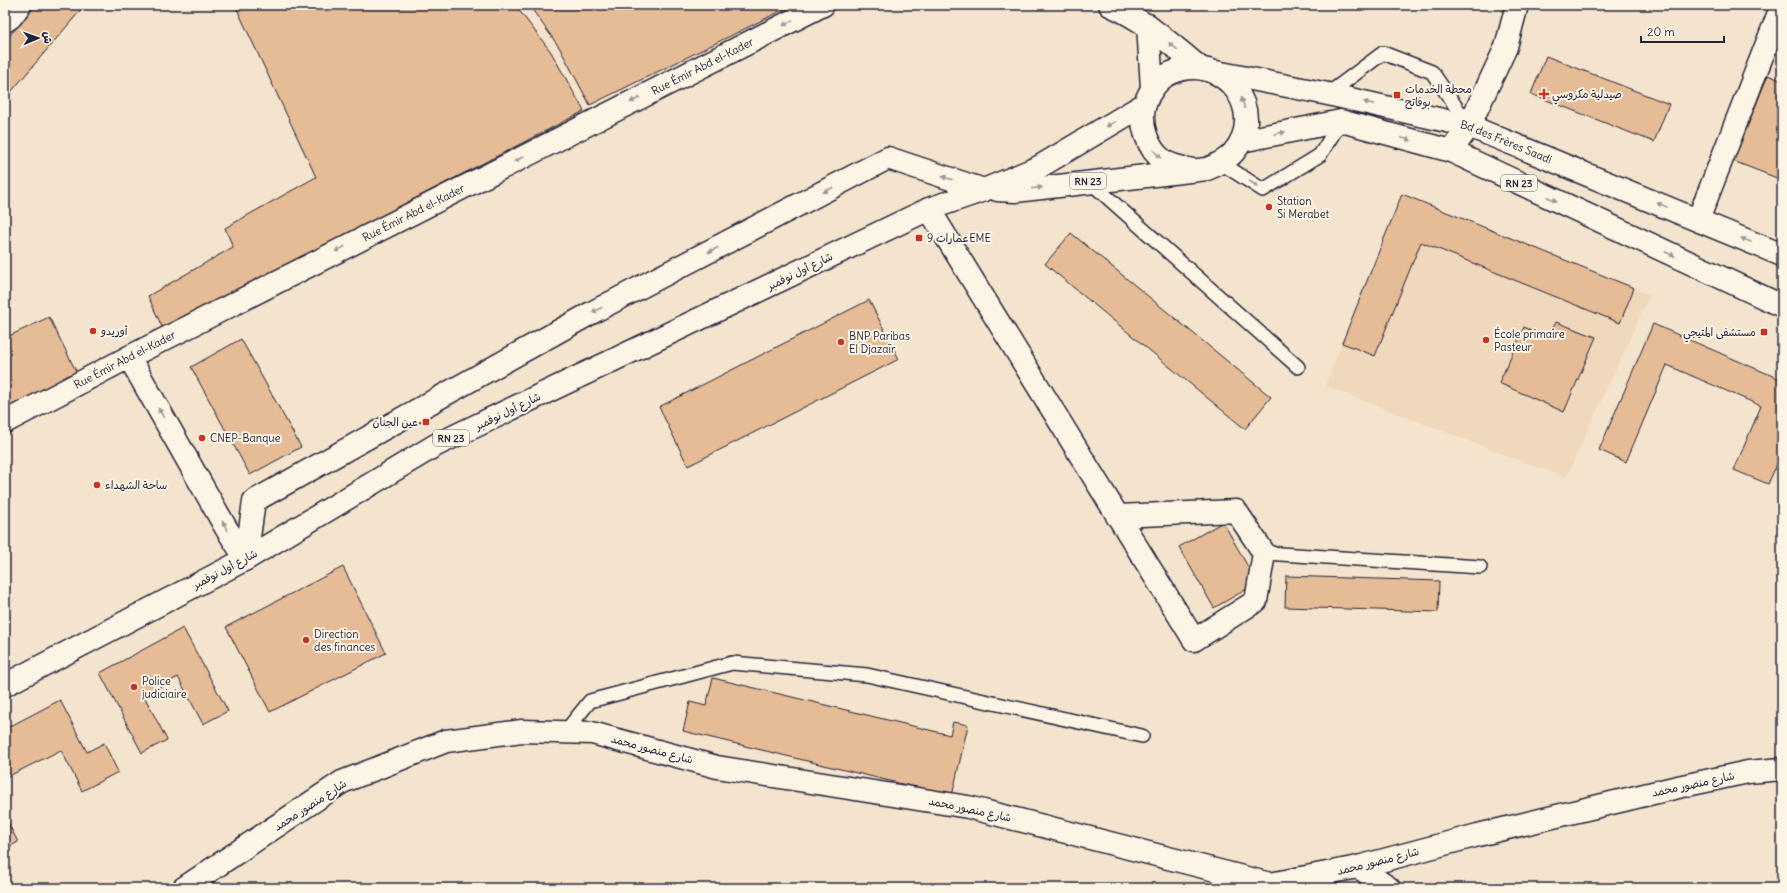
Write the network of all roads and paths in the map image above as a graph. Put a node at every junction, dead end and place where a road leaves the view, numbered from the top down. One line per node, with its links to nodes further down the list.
1 (20, 5): 6 (main road)
2 (823, 5): 23 (main road, Rue Émir Abd el-Kader, one-way to 23)
3 (1110, 5): 7 (main road)
4 (1517, 5): 12 (main road)
5 (1782, 5): 20 (main road)
6 (5, 22)
7 (1148, 25): 8 (main road, one-way to 7); 10 (main road)
8 (1207, 69): 9 (main road, Bd des Frères Saadi); 10 (main road); 13 (main road, one-way to 8)
9 (1328, 94): 12 (main road, Bd des Frères Saadi, one-way to 9); 12 (lane)
10 (1148, 96): 16 (main road, one-way to 16); 18 (main road, RN 23, one-way to 18)
11 (1341, 122): 13 (main road, RN 23, one-way to 11); 14 (main road, RN 23, one-way to 14); 15 (lane, one-way to 11)
12 (1469, 126): 14 (main road); 20 (main road, Bd des Frères Saadi, one-way to 12)
13 (1241, 141): 15 (main road)
14 (1450, 151): 22 (main road, RN 23, one-way to 22)
15 (1221, 163): 16 (main road)
16 (1193, 170): 17 (main road, RN 23)
17 (1089, 181): 18 (main road, RN 23, one-way to 17); 24 (lane)
18 (984, 190): 19 (main road, شارع أول نوفمبر / RN 23); 28 (main road, one-way to 28)
19 (930, 209): 26 (main road); 28 (main road, شارع أول نوفمبر / RN 23)
20 (1698, 220): 21 (main road, Bd des Frères Saadi, one-way to 20)
21 (1782, 255)
22 (1782, 306)
23 (128, 357): 25 (main road, Rue Émir Abd el-Kader); 28 (main road, one-way to 23)
24 (1298, 367)
25 (5, 422)
26 (1117, 516): 27 (main road); 27 (main road)
27 (1264, 553): 29 (lane)
28 (246, 559): 30 (main road, شارع أول نوفمبر / RN 23)
29 (1480, 567)
30 (5, 685)
31 (565, 732): 32 (lane); 34 (main road, شارع منصور محمد); 35 (main road, شارع منصور محمد)
32 (1142, 736)
33 (1782, 769): 34 (main road, شارع منصور محمد)
34 (1358, 867): 36 (main road)
35 (184, 888)
36 (1389, 888)

